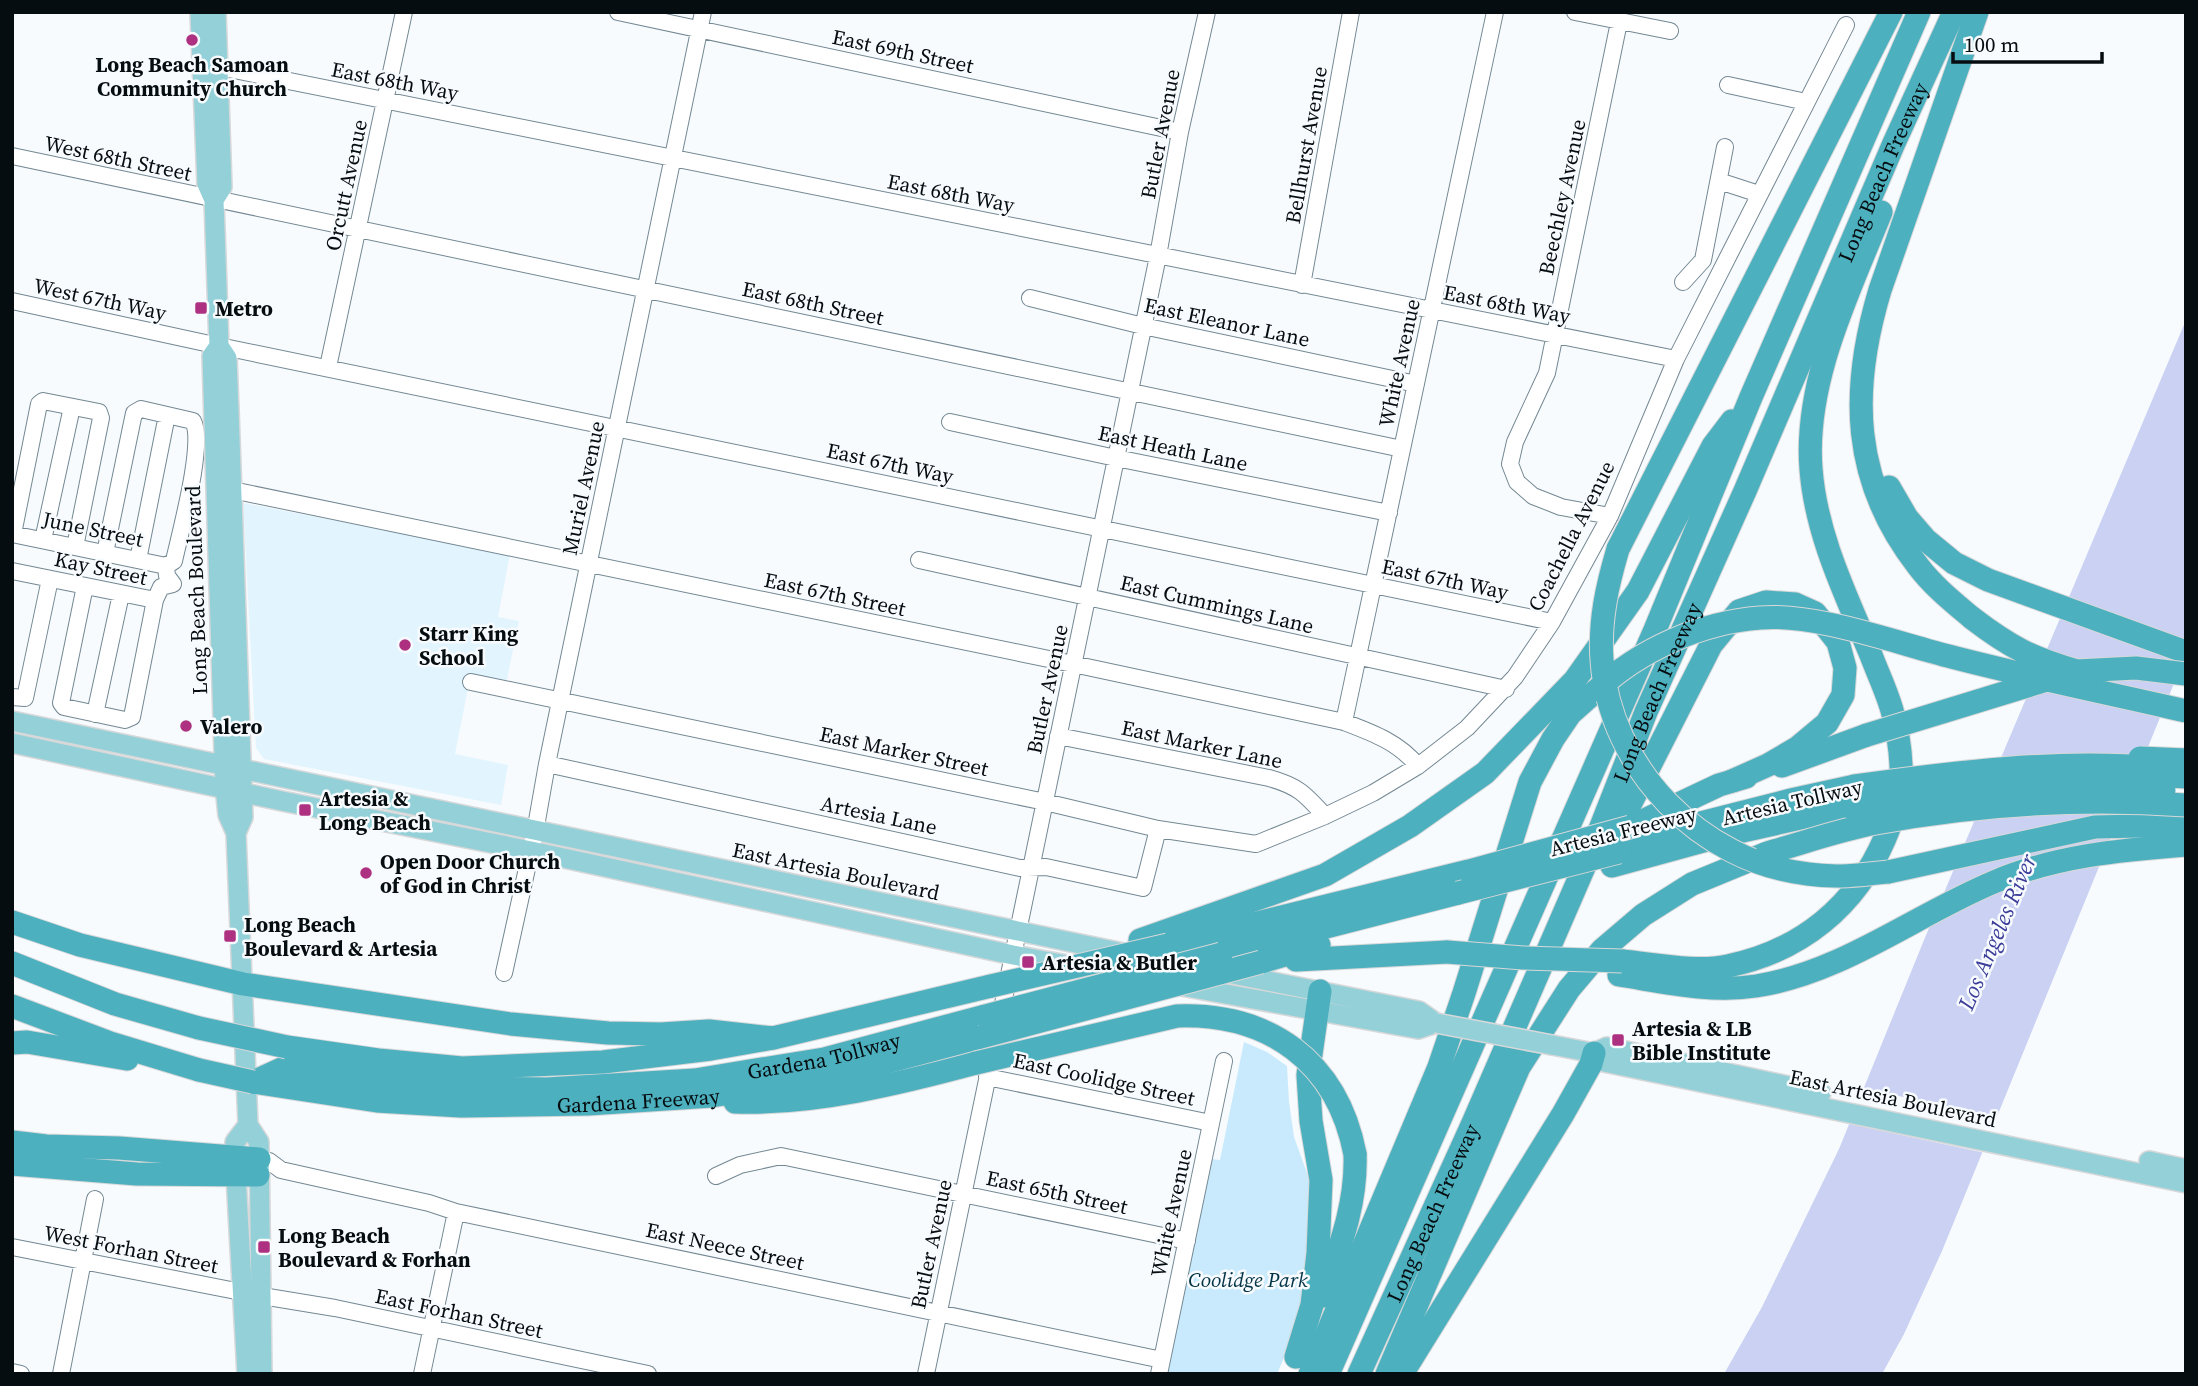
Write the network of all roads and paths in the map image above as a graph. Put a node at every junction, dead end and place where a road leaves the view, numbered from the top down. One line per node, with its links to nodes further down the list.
1 (200, 12): 29 (main road, Long Beach Boulevard)
2 (216, 12): 18 (main road, Long Beach Boulevard)
3 (404, 12): 20 (street, Orcutt Avenue)
4 (618, 12): 16 (street, East 69th Street)
5 (703, 12): 16 (street, Muriel Avenue)
6 (1207, 12): 22 (street, Butler Avenue)
7 (1351, 12): 33 (street, Bellhurst Avenue)
8 (1494, 12): 37 (street, White Avenue)
9 (1575, 12): 14 (street)
10 (1891, 12): 104 (highway, bridge)
11 (1919, 12): 45 (highway, Long Beach Freeway)
12 (1954, 12): 23 (highway, Long Beach Freeway)
13 (1977, 12): 48 (highway)
14 (1619, 22): 17 (street); 39 (street, Beechley Avenue)
15 (1846, 25): 21 (street, Coachella Avenue)
16 (699, 30): 22 (street, East 69th Street); 26 (street, Muriel Avenue)
17 (1670, 31)
18 (219, 67): 20 (street, East 68th Way); 29 (main road, Long Beach Boulevard)
19 (1728, 85): 21 (street)
20 (385, 101): 26 (street, East 68th Way); 30 (street, Orcutt Avenue)
21 (1806, 102): 28 (street, Coachella Avenue)
22 (1180, 132): 31 (street, Butler Avenue)
23 (1894, 144): 114 (highway); 130 (highway, Long Beach Freeway)
24 (1726, 147): 27 (street)
25 (12, 156): 29 (street, West 68th Street)
26 (673, 159): 31 (street, East 68th Way); 34 (street, Muriel Avenue)
27 (1719, 181): 28 (street); 32 (street)
28 (1759, 194): 41 (street, Coachella Avenue)
29 (214, 200): 30 (street, East 68th Street); 40 (main road, Long Beach Boulevard)
30 (358, 229): 34 (street, East 68th Street); 42 (street, Orcutt Avenue)
31 (1158, 256): 33 (street, East 68th Way); 38 (street, Butler Avenue)
32 (1684, 282)
33 (1302, 285): 37 (street, East 68th Way)
34 (646, 289): 44 (street, East 68th Street); 50 (street, Muriel Avenue)
35 (1030, 298): 38 (street, East Eleanor Lane)
36 (12, 301): 40 (street, West 67th Way)
37 (1431, 311): 39 (street, East 68th Way); 43 (street, White Avenue)
38 (1143, 326): 43 (street, East Eleanor Lane); 44 (street, Butler Avenue)
39 (1555, 335): 41 (street, East 68th Way); 55 (street, Beechley Avenue)
40 (219, 346): 42 (street, East 67th Way); 53 (main road, Long Beach Boulevard); 90 (main road, Long Beach Boulevard)
41 (1676, 359): 55 (street, Coachella Avenue)
42 (328, 367): 50 (street, East 67th Way)
43 (1416, 384): 51 (street, White Avenue)
44 (1130, 391): 51 (street, East 68th Street); 52 (street, Butler Avenue)
45 (1751, 397): 113 (highway, bridge); 160 (highway, Long Beach Freeway)
46 (72, 407): 57 (street); 58 (street); 59 (street)
47 (167, 415): 60 (street); 61 (street); 64 (street)
48 (1860, 415): 73 (highway); 81 (highway, bridge)
49 (950, 422): 52 (street, East Heath Lane)
50 (617, 427): 56 (street, East 67th Way); 63 (street, Muriel Avenue)
51 (1402, 449): 54 (street, White Avenue)
52 (1116, 458): 54 (street, East Heath Lane); 56 (street, Butler Avenue)
53 (232, 490): 63 (street, East 67th Street); 90 (main road, Long Beach Boulevard)
54 (1388, 513): 67 (street, White Avenue)
55 (1610, 516): 72 (street, Coachella Avenue)
56 (1101, 528): 67 (street, East 67th Way); 70 (street, Butler Avenue)
57 (12, 534): 58 (street, June Street)
58 (43, 540): 59 (street, June Street)
59 (75, 547): 60 (street, June Street)
60 (105, 553): 61 (street, June Street)
61 (138, 560): 64 (street, June Street)
62 (919, 560): 70 (street, East Cummings Lane)
63 (589, 565): 75 (street, East 67th Street); 80 (street, Muriel Avenue)
64 (166, 566): 71 (street, Kay Street)
65 (13, 574): 66 (street, Kay Street)
66 (50, 579): 68 (street, Kay Street); 79 (street)
67 (1373, 585): 72 (street, East 67th Way); 74 (street, White Avenue)
68 (85, 586): 69 (street, Kay Street); 82 (street)
69 (121, 594): 71 (street, Kay Street); 82 (street)
70 (1087, 596): 74 (street, East Cummings Lane); 75 (street, Butler Avenue)
71 (155, 600): 82 (street)
72 (1552, 622): 78 (street, Coachella Avenue)
73 (2186, 652)
74 (1358, 658): 78 (street, East Cummings Lane); 84 (street, White Avenue)
75 (1073, 664): 84 (street, East 67th Street); 85 (street, Butler Avenue)
76 (2186, 674): 93 (highway, bridge)
77 (471, 681): 80 (street, East Marker Street)
78 (1506, 689): 89 (street, Coachella Avenue)
79 (18, 698)
80 (560, 701): 88 (street, Muriel Avenue); 97 (street, East Marker Street)
81 (2186, 710): 151 (highway, bridge)
82 (96, 714)
83 (12, 721): 90 (main road, East Artesia Boulevard)
84 (1344, 723): 89 (street, East 67th Street)
85 (1058, 736): 97 (street, Butler Avenue); 99 (street, East Marker Lane)
86 (12, 743): 94 (main road, East Artesia Boulevard)
87 (2186, 760): 95 (highway, Artesia Freeway, bridge)
88 (547, 764): 102 (street, Muriel Avenue); 106 (street, Artesia Lane)
89 (1418, 766): 99 (street, Coachella Avenue)
90 (233, 767): 94 (main road, Long Beach Boulevard); 102 (main road, East Artesia Boulevard)
91 (2186, 770): 95 (highway, Artesia Tollway, bridge)
92 (2186, 777): 95 (highway, Artesia Tollway, bridge)
93 (1732, 781): 103 (highway); 103 (highway)
94 (234, 790): 102 (main road, East Artesia Boulevard); 116 (main road, Long Beach Boulevard)
95 (1854, 790): 96 (highway, Artesia Freeway, bridge); 103 (highway, Artesia Freeway); 103 (highway, Artesia Freeway)
96 (2186, 791)
97 (1045, 802): 101 (street, East Marker Street); 106 (street, Butler Avenue)
98 (2186, 805): 162 (highway, bridge)
99 (1325, 816): 101 (street, East Marker Street)
100 (2186, 825): 104 (highway)
101 (1158, 830): 106 (street, Artesia Lane)
102 (533, 841): 109 (main road, East Artesia Boulevard); 110 (main road, East Artesia Boulevard); 115 (street, Muriel Avenue)
103 (1620, 844): 107 (highway, Artesia Freeway, bridge); 107 (highway, Artesia Freeway); 130 (highway)
104 (2013, 844): 105 (highway)
105 (2186, 845): 114 (highway)
106 (1031, 869): 109 (street, Butler Avenue)
107 (1462, 889): 111 (highway, Artesia Freeway); 113 (highway, Artesia Freeway, bridge); 119 (highway, Gardena Tollway, bridge)
108 (12, 922): 116 (highway)
109 (1018, 932): 110 (street, Butler Avenue); 117 (main road, East Artesia Boulevard)
110 (1013, 955): 117 (main road, East Artesia Boulevard); 127 (street, Butler Avenue)
111 (1261, 962): 114 (highway, bridge); 119 (highway, Gardena Freeway, bridge)
112 (12, 963): 125 (highway, Gardena Freeway, bridge)
113 (1070, 967): 119 (highway, Gardena Freeway, bridge)
114 (1619, 968)
115 (504, 973)
116 (243, 984): 120 (highway); 131 (main road, Long Beach Boulevard)
117 (1318, 1001): 122 (main road, East Artesia Boulevard, bridge); 151 (highway)
118 (12, 1006): 126 (highway)
119 (986, 1012): 120 (highway, Gardena Freeway); 124 (highway, Gardena Tollway); 125 (highway, Gardena Tollway); 128 (highway, Gardena Freeway)
120 (773, 1038): 124 (highway, Gardena Freeway)
121 (12, 1043): 126 (highway)
122 (1594, 1053): 133 (main road, East Artesia Boulevard); 163 (highway)
123 (1224, 1060): 129 (street, White Avenue)
124 (507, 1066): 125 (highway, Gardena Freeway)
125 (287, 1068): 126 (highway, bridge); 128 (highway, Gardena Freeway)
126 (199, 1070)
127 (982, 1070): 128 (highway); 129 (street, East Coolidge Street); 140 (street, Butler Avenue); 151 (highway, bridge)
128 (712, 1096)
129 (1211, 1123): 143 (street, White Avenue)
130 (1473, 1123): 161 (highway, Long Beach Freeway)
131 (248, 1125): 135 (main road, Long Beach Boulevard); 136 (main road, Long Beach Boulevard)
132 (12, 1142): 135 (highway)
133 (2119, 1162): 137 (main road, East Artesia Boulevard); 139 (main road, East Artesia Boulevard)
134 (12, 1164): 135 (highway)
135 (235, 1166): 136 (highway); 146 (main road, Long Beach Boulevard)
136 (266, 1168): 142 (street, East Neece Street); 147 (main road, Long Beach Boulevard)
137 (2186, 1169)
138 (716, 1176): 140 (street, East 65th Street)
139 (2186, 1183)
140 (963, 1194): 143 (street, East 65th Street); 148 (street, Butler Avenue)
141 (95, 1199): 145 (street)
142 (456, 1212): 148 (street, East Neece Street); 149 (street)
143 (1187, 1241): 150 (street, White Avenue)
144 (12, 1247): 145 (street, West Forhan Street)
145 (83, 1260): 146 (street, West Forhan Street); 154 (street)
146 (241, 1292): 155 (main road, Long Beach Boulevard)
147 (261, 1296): 149 (street, East Forhan Street); 156 (main road, Long Beach Boulevard)
148 (939, 1311): 150 (street, East Neece Street); 159 (street, Butler Avenue)
149 (431, 1328): 157 (street); 158 (street, East Forhan Street)
150 (1161, 1367)
151 (1298, 1368)
152 (12, 1372): 153 (street)
153 (21, 1374)
154 (61, 1374)
155 (247, 1374)
156 (262, 1374)
157 (422, 1374)
158 (648, 1374)
159 (926, 1374)
160 (1328, 1374)
161 (1359, 1374)
162 (1387, 1374)
163 (1402, 1374)

